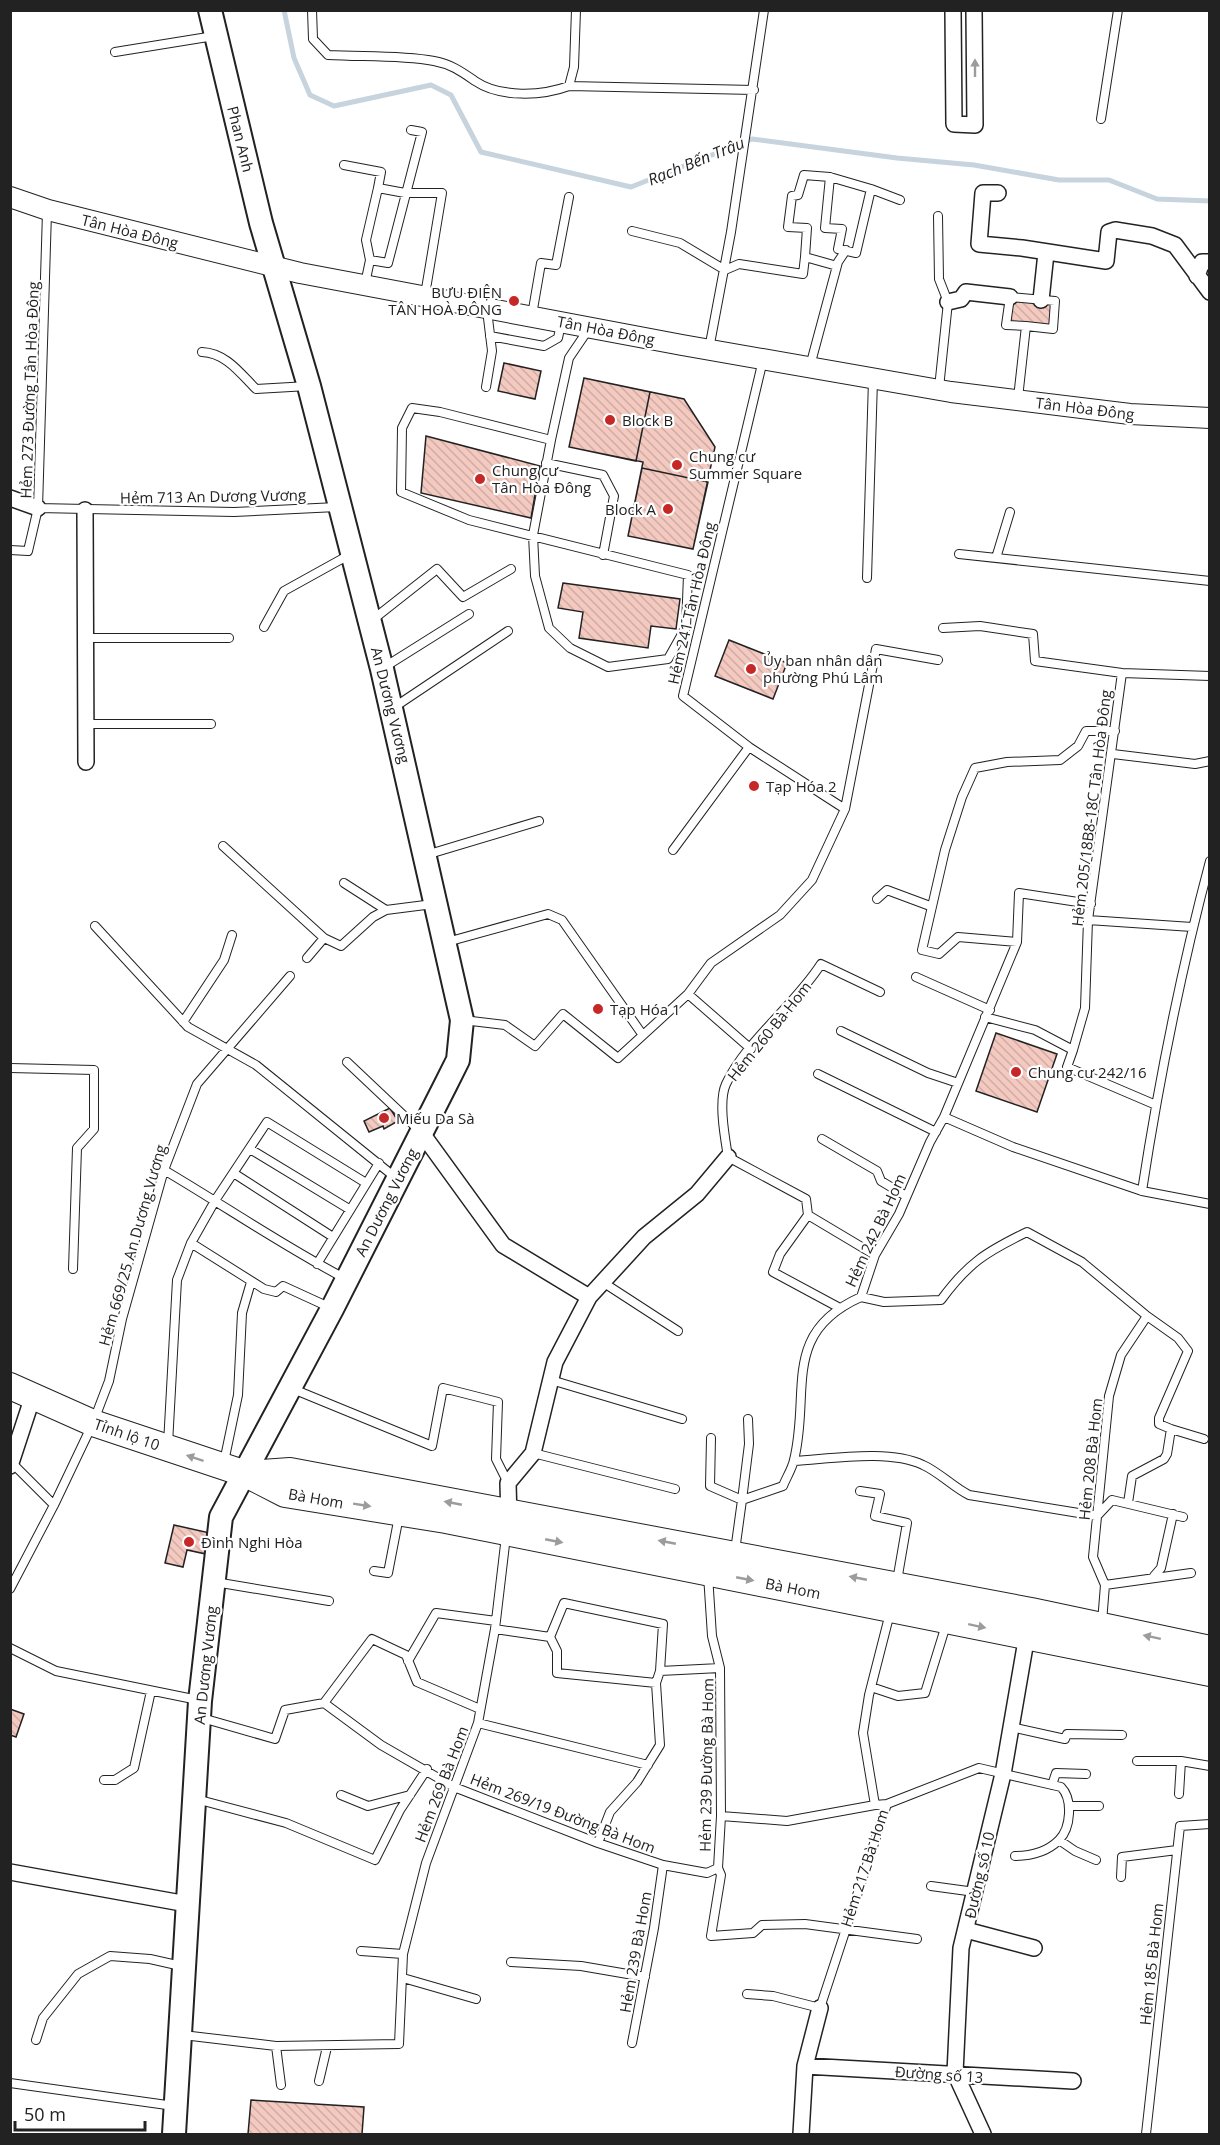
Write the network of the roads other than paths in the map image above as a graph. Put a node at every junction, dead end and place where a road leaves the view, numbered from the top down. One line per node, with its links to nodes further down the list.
1 (210, 10): 8 (main road, Phan Anh)
2 (312, 10): 10 (lane)
3 (576, 10): 10 (lane)
4 (764, 10): 11 (lane)
5 (954, 10): 6 (street, one-way to 6)
6 (975, 10)
7 (1118, 10): 12 (lane)
8 (216, 36): 9 (lane); 33 (main road, Phan Anh)
9 (116, 52)
10 (569, 86): 11 (lane)
11 (754, 90): 31 (lane)
12 (1101, 119)
13 (411, 130): 18 (lane)
14 (344, 165): 16 (lane)
15 (830, 177): 17 (lane); 26 (lane); 28 (lane)
16 (378, 188): 18 (lane); 29 (lane)
17 (871, 189): 22 (lane); 26 (lane)
18 (405, 193): 29 (lane); 37 (lane)
19 (998, 193): 27 (street)
20 (10, 197): 23 (street, Tân Hòa Đông)
21 (569, 197): 42 (lane)
22 (900, 200)
23 (48, 210): 33 (street, Tân Hòa Đông); 61 (lane, Hẻm 273 Đường Tân Hòa Đông)
24 (938, 216): 40 (lane)
25 (633, 231): 31 (lane)
26 (846, 250): 32 (lane)
27 (1047, 253): 34 (street); 39 (street)
28 (805, 257): 31 (lane); 32 (lane)
29 (370, 260): 35 (lane)
30 (1209, 262): 34 (street)
31 (726, 266): 47 (lane)
32 (837, 266): 50 (lane)
33 (275, 267): 35 (street, Tân Hòa Đông); 52 (main road, An Dương Vương)
34 (1197, 276): 36 (street)
35 (365, 285): 37 (street, Tân Hòa Đông)
36 (1209, 292)
37 (424, 296): 41 (street, Tân Hòa Đông)
38 (1010, 297): 39 (lane); 40 (street); 44 (lane)
39 (1041, 300): 44 (lane)
40 (948, 302): 54 (lane)
41 (487, 308): 42 (street, Tân Hòa Đông); 46 (lane)
42 (532, 317): 43 (street, Tân Hòa Đông)
43 (561, 322): 45 (street, Tân Hòa Đông); 46 (lane)
44 (1026, 326): 55 (lane)
45 (590, 327): 47 (street, Tân Hòa Đông); 57 (lane)
46 (490, 336): 53 (lane)
47 (709, 350): 49 (street, Tân Hòa Đông)
48 (202, 352): 52 (lane)
49 (763, 359): 50 (street, Tân Hòa Đông); 88 (lane, Hẻm 241 Tân Hòa Đông)
50 (810, 367): 51 (street, Tân Hòa Đông)
51 (873, 378): 54 (street, Tân Hòa Đông); 71 (lane)
52 (309, 386): 60 (main road, An Dương Vương)
53 (486, 387)
54 (938, 390): 55 (street, Tân Hòa Đông)
55 (1018, 400): 56 (street, Tân Hòa Đông)
56 (1209, 418)
57 (551, 440): 58 (lane); 64 (lane)
58 (546, 463): 64 (lane); 68 (lane)
59 (10, 498): 61 (street)
60 (341, 506): 62 (lane, Hẻm 713 An Dương Vương); 66 (main road, An Dương Vương)
61 (38, 508): 62 (lane, Hẻm 713 An Dương Vương); 65 (lane, Hẻm 273 Đường Tân Hòa Đông)
62 (85, 510): 78 (street)
63 (1010, 512): 69 (lane)
64 (533, 535): 68 (lane); 68 (lane)
65 (10, 550)
66 (353, 553): 74 (main road, An Dương Vương); 75 (lane)
67 (959, 554): 69 (lane)
68 (603, 555)
69 (996, 558): 72 (lane)
70 (511, 569): 74 (lane)
71 (867, 578)
72 (1209, 581)
73 (469, 614): 81 (lane)
74 (370, 622): 81 (main road, An Dương Vương)
75 (264, 627)
76 (943, 628): 82 (lane)
77 (508, 631): 84 (lane)
78 (86, 638): 79 (lane); 85 (street)
79 (229, 638)
80 (938, 660): 92 (lane)
81 (382, 669): 84 (main road, An Dương Vương)
82 (1122, 673): 83 (lane); 87 (lane, Hẻm 205/18B8-18C Tân Hòa Đông)
83 (1209, 676)
84 (392, 709): 96 (main road, An Dương Vương)
85 (86, 724): 86 (lane); 90 (street)
86 (211, 724)
87 (1115, 731): 89 (lane, Hẻm 205/18B8-18C Tân Hòa Đông); 102 (lane)
88 (749, 747): 92 (lane, Hẻm 241 Tân Hòa Đông); 95 (lane)
89 (1113, 754): 91 (lane); 101 (lane, Hẻm 205/18B8-18C Tân Hòa Đông)
90 (86, 762)
91 (1209, 762)
92 (845, 809): 115 (lane)
93 (539, 821): 96 (lane)
94 (223, 846): 108 (lane)
95 (673, 850)
96 (426, 855): 100 (main road, An Dương Vương)
97 (1209, 861): 106 (lane)
98 (344, 883): 103 (lane)
99 (877, 899): 102 (lane)
100 (435, 903): 103 (lane); 109 (main road, An Dương Vương)
101 (1091, 904): 104 (lane, Hẻm 205/18B8-18C Tân Hòa Đông); 110 (lane, Hẻm 242 Bà Hom)
102 (930, 906): 110 (lane)
103 (386, 910): 108 (lane)
104 (1088, 920): 106 (lane); 122 (lane, Hẻm 205/18B8-18C Tân Hòa Đông)
105 (95, 926): 118 (lane)
106 (1192, 927): 128 (lane)
107 (232, 935): 118 (lane)
108 (324, 938): 111 (lane)
109 (445, 942): 117 (main road, An Dương Vương); 120 (lane)
110 (1017, 942): 116 (lane, Hẻm 242 Bà Hom)
111 (307, 958)
112 (290, 976): 123 (lane, Hẻm 669/25 An Dương Vương)
113 (916, 977): 116 (lane)
114 (880, 992): 121 (lane, Hẻm 260 Bà Hom)
115 (688, 994): 120 (lane); 121 (lane)
116 (988, 1013): 122 (lane); 127 (lane, Hẻm 242 Bà Hom)
117 (462, 1020): 120 (lane); 130 (main road, An Dương Vương)
118 (183, 1022): 123 (lane)
119 (841, 1031): 127 (lane)
120 (642, 1034)
121 (751, 1049): 134 (lane, Hẻm 260 Bà Hom)
122 (1073, 1050): 128 (lane)
123 (227, 1051): 135 (lane); 136 (lane, Hẻm 669/25 An Dương Vương)
124 (346, 1062): 130 (lane)
125 (10, 1068): 150 (lane)
126 (818, 1074): 131 (lane)
127 (958, 1083): 129 (lane, Hẻm 242 Bà Hom)
128 (1156, 1105): 140 (lane)
129 (944, 1117): 131 (lane, Hẻm 242 Bà Hom); 140 (lane)
130 (421, 1132): 138 (main road, An Dương Vương); 154 (street)
131 (936, 1132): 141 (lane, Hẻm 242 Bà Hom)
132 (822, 1139): 141 (lane)
133 (250, 1149): 137 (lane); 139 (lane); 144 (lane)
134 (728, 1157): 145 (lane); 153 (street)
135 (379, 1163): 138 (lane); 139 (lane)
136 (164, 1170): 142 (lane); 165 (lane, Hẻm 669/25 An Dương Vương)
137 (235, 1174): 142 (lane); 146 (lane)
138 (398, 1179): 151 (main road, An Dương Vương)
139 (366, 1183): 144 (lane)
140 (1142, 1191): 143 (lane)
141 (906, 1196): 148 (lane, Hẻm 242 Bà Hom)
142 (216, 1199): 147 (lane); 149 (lane)
143 (1209, 1204)
144 (349, 1209): 146 (lane)
145 (808, 1215): 148 (lane); 156 (lane)
146 (333, 1236): 149 (lane)
147 (191, 1243): 152 (lane); 169 (lane)
148 (875, 1255): 155 (lane, Hẻm 242 Bà Hom)
149 (317, 1264): 151 (lane)
150 (73, 1269)
151 (346, 1279): 157 (main road, An Dương Vương)
152 (251, 1282): 157 (lane); 173 (lane)
153 (604, 1283): 154 (street); 159 (lane)
154 (589, 1297): 160 (street)
155 (861, 1297): 156 (lane, Hẻm 242 Bà Hom); 158 (lane)
156 (838, 1307): 171 (lane, Hẻm 242 Bà Hom)
157 (332, 1309): 161 (main road, An Dương Vương)
158 (1147, 1316): 166 (lane); 182 (lane, Hẻm 208 Bà Hom)
159 (678, 1331)
160 (551, 1380): 163 (lane); 170 (street)
161 (291, 1388): 173 (main road, An Dương Vương); 174 (lane)
162 (22, 1391): 165 (main road, Tỉnh lộ 10); 172 (street)
163 (682, 1419)
164 (748, 1419): 177 (lane)
165 (93, 1423): 169 (main road, Tỉnh lộ 10); 179 (lane, Hẻm 669/25 An Dương Vương)
166 (1172, 1429): 168 (lane); 178 (lane)
167 (711, 1438): 177 (lane)
168 (1204, 1439)
169 (168, 1449): 173 (main road, Tỉnh lộ 10, one-way to 169)
170 (533, 1453): 174 (street); 175 (lane)
171 (794, 1461): 177 (lane, Hẻm 242 Bà Hom); 182 (lane)
172 (11, 1465): 179 (lane)
173 (235, 1470): 180 (main road, Bà Hom, one-way to 180); 184 (main road, Bà Hom, one-way to 173); 190 (main road, An Dương Vương)
174 (507, 1483): 184 (street)
175 (675, 1489)
176 (860, 1491): 193 (lane, Hẻm 217 Bà Hom)
177 (742, 1500): 185 (lane)
178 (1128, 1503): 181 (lane); 182 (lane)
179 (54, 1505): 192 (lane, Hẻm 669/25 An Dương Vương)
180 (400, 1511): 184 (main road, Bà Hom); 186 (lane)
181 (1173, 1514): 183 (lane); 189 (lane)
182 (1097, 1516): 191 (lane, Hẻm 208 Bà Hom)
183 (1183, 1517)
184 (508, 1523): 185 (main road, Bà Hom, one-way to 184); 187 (main road, Bà Hom, one-way to 187); 197 (lane, Hẻm 269 Bà Hom)
185 (734, 1555): 193 (main road, Bà Hom, one-way to 185)
186 (374, 1571)
187 (707, 1571): 193 (main road, Bà Hom, one-way to 193); 204 (lane, Hẻm 239 Đường Bà Hom)
188 (1191, 1573): 189 (lane)
189 (1154, 1576): 191 (lane)
190 (214, 1581): 194 (lane); 211 (main road, An Dương Vương)
191 (1105, 1585): 198 (lane, Hẻm 208 Bà Hom)
192 (10, 1589)
193 (893, 1597): 195 (main road, Bà Hom); 196 (main road, Bà Hom); 208 (lane, Hẻm 217 Bà Hom)
194 (329, 1601)
195 (1031, 1611): 198 (main road, Bà Hom); 200 (street, Đường số 10)
196 (947, 1620): 200 (main road, Bà Hom, one-way to 200); 208 (lane)
197 (496, 1625): 199 (lane); 203 (lane); 212 (lane, Hẻm 269 Bà Hom)
198 (1102, 1626): 202 (main road, Bà Hom, one-way to 198)
199 (550, 1637): 205 (lane); 207 (lane)
200 (1027, 1637): 206 (main road, Bà Hom); 214 (street, Đường số 10)
201 (10, 1648): 209 (lane)
202 (1209, 1649)
203 (408, 1661): 210 (lane); 212 (lane)
204 (720, 1668): 205 (lane); 234 (lane, Hẻm 239 Đường Bà Hom)
205 (660, 1671): 207 (lane)
206 (1209, 1673)
207 (656, 1683): 218 (lane)
208 (871, 1687): 231 (lane, Hẻm 217 Bà Hom)
209 (151, 1691): 211 (lane); 223 (lane)
210 (324, 1702): 211 (lane); 220 (lane, Hẻm 269/19 Đường Bà Hom)
211 (200, 1709): 229 (main road, An Dương Vương)
212 (480, 1709): 213 (lane, Hẻm 269 Bà Hom)
213 (478, 1723): 218 (lane); 225 (lane, Hẻm 269 Bà Hom)
214 (1011, 1727): 215 (lane); 221 (street, Đường số 10)
215 (1122, 1735)
216 (1137, 1761): 217 (lane)
217 (1181, 1761): 219 (lane); 226 (lane)
218 (648, 1766): 237 (lane)
219 (1209, 1766)
220 (427, 1770): 225 (lane, Hẻm 269/19 Đường Bà Hom); 228 (lane)
221 (1003, 1774): 224 (lane); 230 (lane); 246 (street, Đường số 10)
222 (1086, 1774): 224 (lane)
223 (104, 1780)
224 (1052, 1785): 232 (lane)
225 (454, 1786): 237 (lane, Hẻm 269/19 Đường Bà Hom); 253 (lane, Hẻm 269 Bà Hom)
226 (1179, 1794)
227 (341, 1795): 228 (lane)
228 (410, 1795): 229 (lane)
229 (195, 1799): 247 (main road, An Dương Vương)
230 (887, 1804): 231 (lane, Hẻm 217 Bà Hom); 248 (lane, Hẻm 217 Bà Hom)
231 (875, 1805): 234 (lane)
232 (1070, 1806): 233 (lane); 236 (lane)
233 (1099, 1806)
234 (721, 1816): 242 (lane, Hẻm 239 Đường Bà Hom)
235 (1209, 1824): 238 (lane, Hẻm 185 Bà Hom)
236 (1059, 1840): 239 (lane); 240 (lane)
237 (598, 1843): 241 (lane, Hẻm 269/19 Đường Bà Hom)
238 (1178, 1850): 244 (lane); 276 (lane, Hẻm 185 Bà Hom)
239 (1015, 1856)
240 (1096, 1860)
241 (663, 1865): 242 (lane, Hẻm 239 Đường Bà Hom); 256 (lane, Hẻm 239 Bà Hom)
242 (717, 1868): 248 (lane)
243 (10, 1872): 247 (street)
244 (1121, 1876)
245 (931, 1886): 246 (lane)
246 (975, 1892): 249 (street, Đường số 10)
247 (187, 1904): 255 (main road, An Dương Vương)
248 (844, 1930): 250 (lane); 260 (lane, Hẻm 217 Bà Hom)
249 (966, 1930): 251 (street); 267 (street, Đường số 10)
250 (917, 1939)
251 (1034, 1948)
252 (361, 1951): 253 (lane)
253 (403, 1954): 257 (lane, Hẻm 269 Bà Hom)
254 (511, 1962): 256 (lane)
255 (183, 1967): 261 (main road, An Dương Vương); 262 (lane)
256 (645, 1977): 263 (lane, Hẻm 239 Bà Hom)
257 (403, 1978): 259 (lane); 265 (lane, Hẻm 269 Bà Hom)
258 (747, 1994): 260 (lane)
259 (476, 1999)
260 (820, 2008): 266 (street, Hẻm 217 Bà Hom)
261 (179, 2035): 264 (lane); 272 (main road, An Dương Vương)
262 (36, 2040)
263 (632, 2043)
264 (276, 2046): 265 (lane); 271 (lane)
265 (327, 2047): 268 (lane)
266 (805, 2066): 267 (street, Đường số 13); 274 (street, Hẻm 217 Bà Hom)
267 (955, 2073): 269 (street, Đường số 13); 275 (street, Đường số 10)
268 (320, 2081)
269 (1073, 2081)
270 (10, 2083): 272 (lane)
271 (281, 2085)
272 (176, 2106): 273 (main road, An Dương Vương)
273 (174, 2134)
274 (801, 2134)
275 (983, 2134)
276 (1146, 2134)

